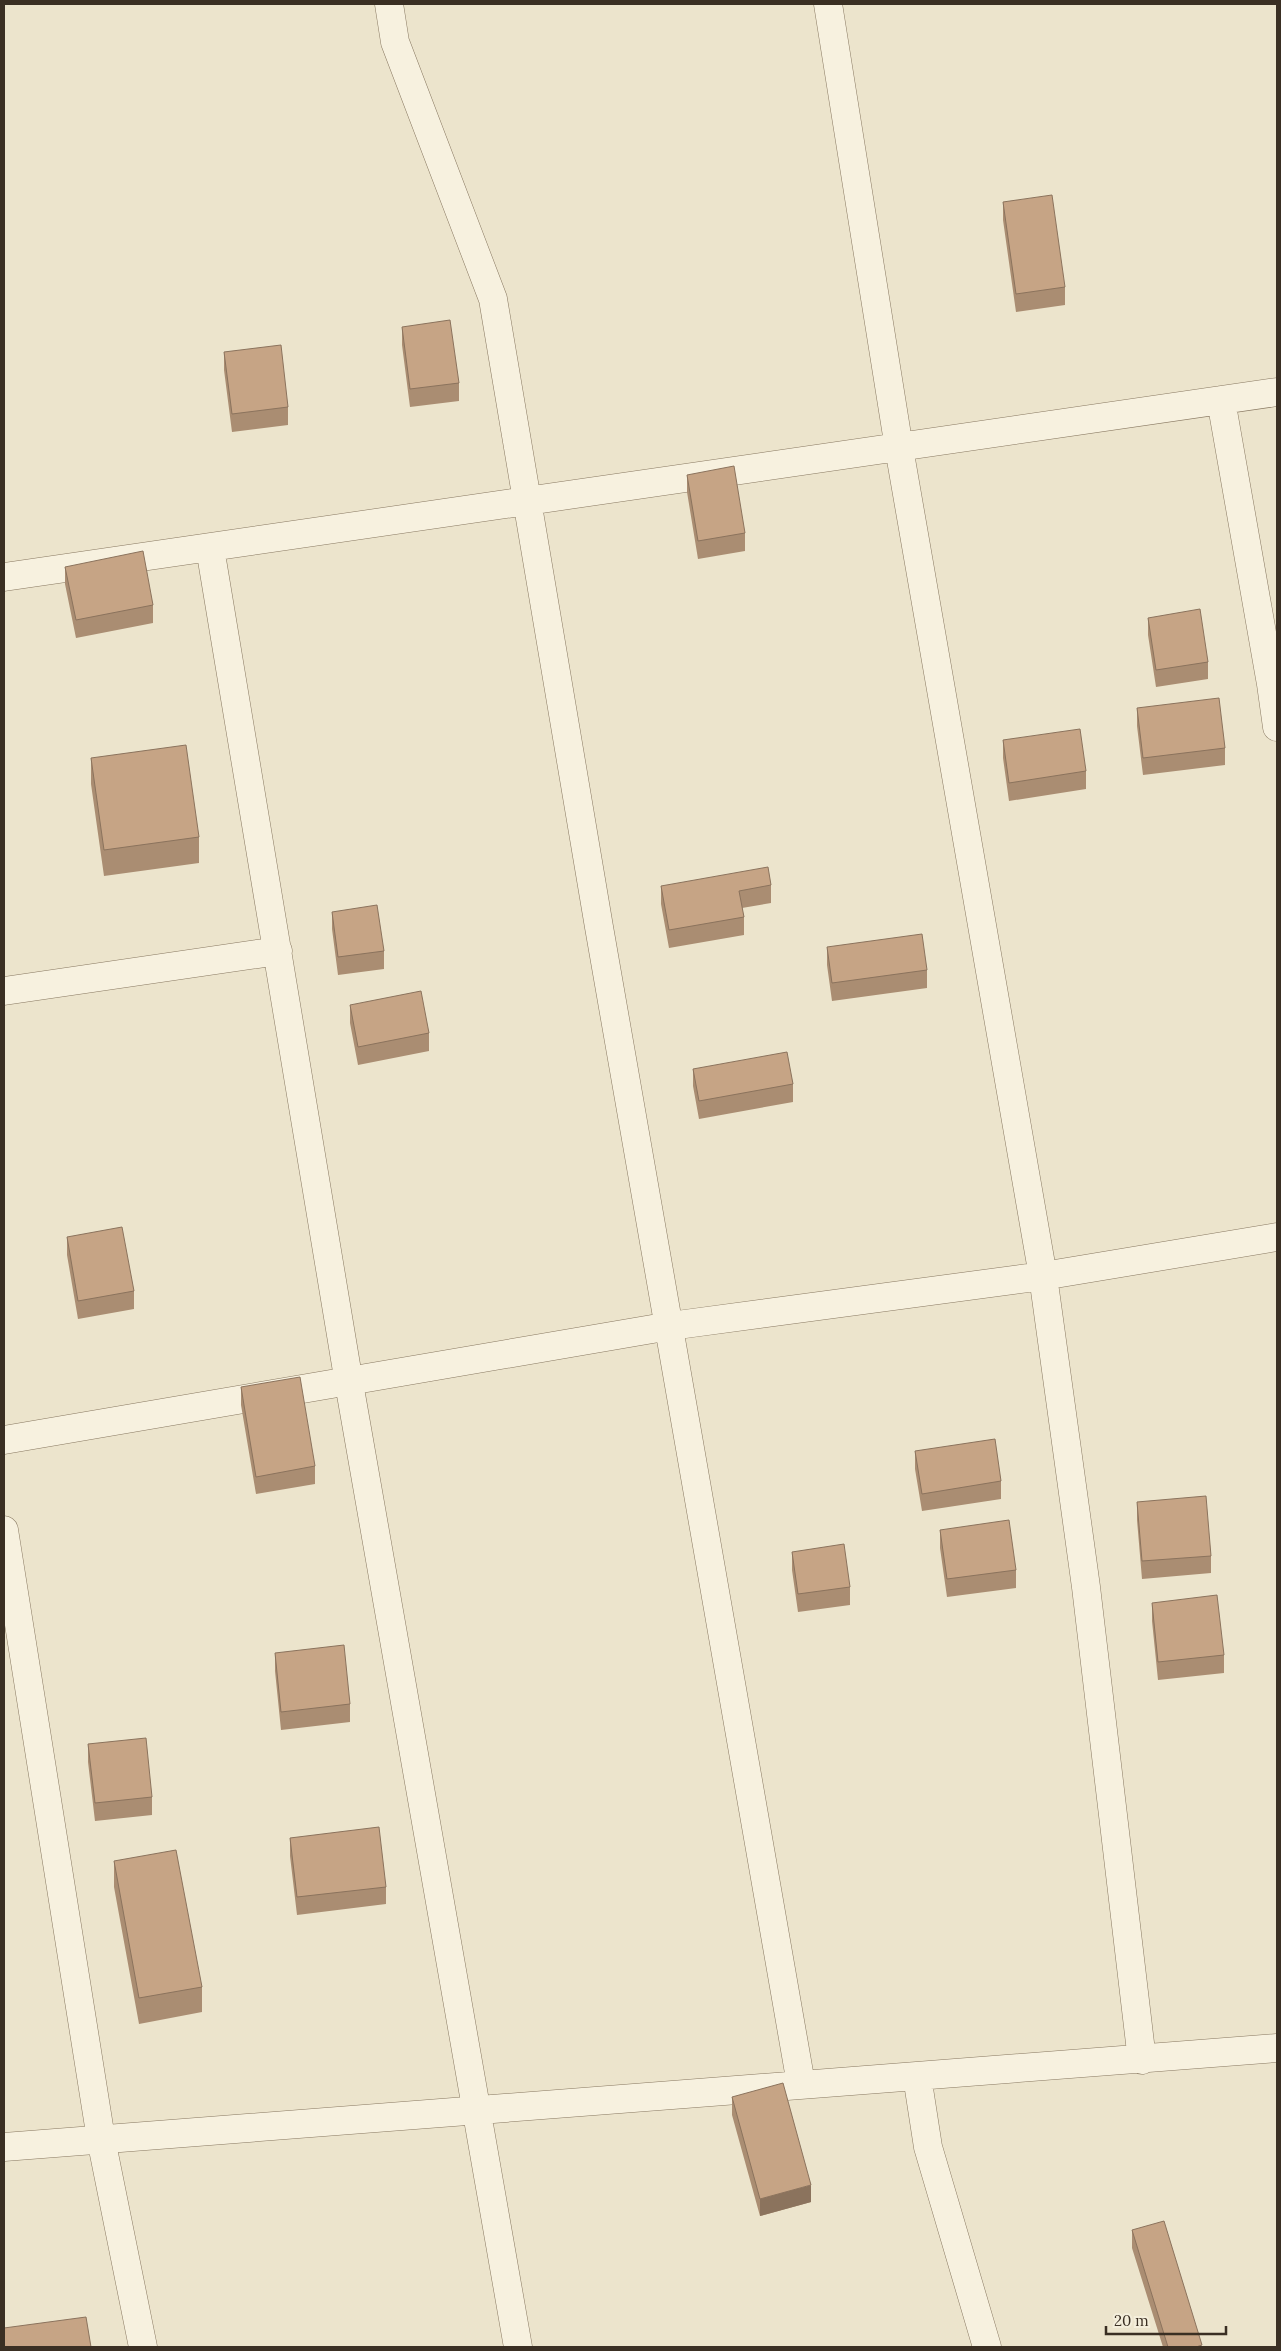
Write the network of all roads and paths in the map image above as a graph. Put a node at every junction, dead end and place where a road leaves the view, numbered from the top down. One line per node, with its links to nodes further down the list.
1 (389, 4): 6 (street)
2 (828, 4): 5 (street)
3 (1277, 392): 4 (street)
4 (1221, 400): 5 (street); 9 (street)
5 (899, 448): 6 (street); 13 (street)
6 (529, 500): 7 (street); 14 (street)
7 (210, 548): 8 (street); 10 (street)
8 (4, 577)
9 (1277, 727)
10 (278, 951): 11 (street); 15 (street)
11 (4, 991)
12 (1277, 1237): 13 (street)
13 (1043, 1276): 14 (street); 19 (street)
14 (670, 1326): 15 (street); 21 (street)
15 (349, 1383): 16 (street); 22 (street)
16 (4, 1440)
17 (4, 1530): 23 (street)
18 (1277, 2048): 19 (street)
19 (1142, 2060): 20 (street)
20 (917, 2076): 21 (street); 27 (street)
21 (801, 2084): 22 (street)
22 (477, 2112): 23 (street); 26 (street)
23 (100, 2139): 24 (street); 25 (street)
24 (4, 2147)
25 (143, 2347)
26 (518, 2347)
27 (987, 2347)

